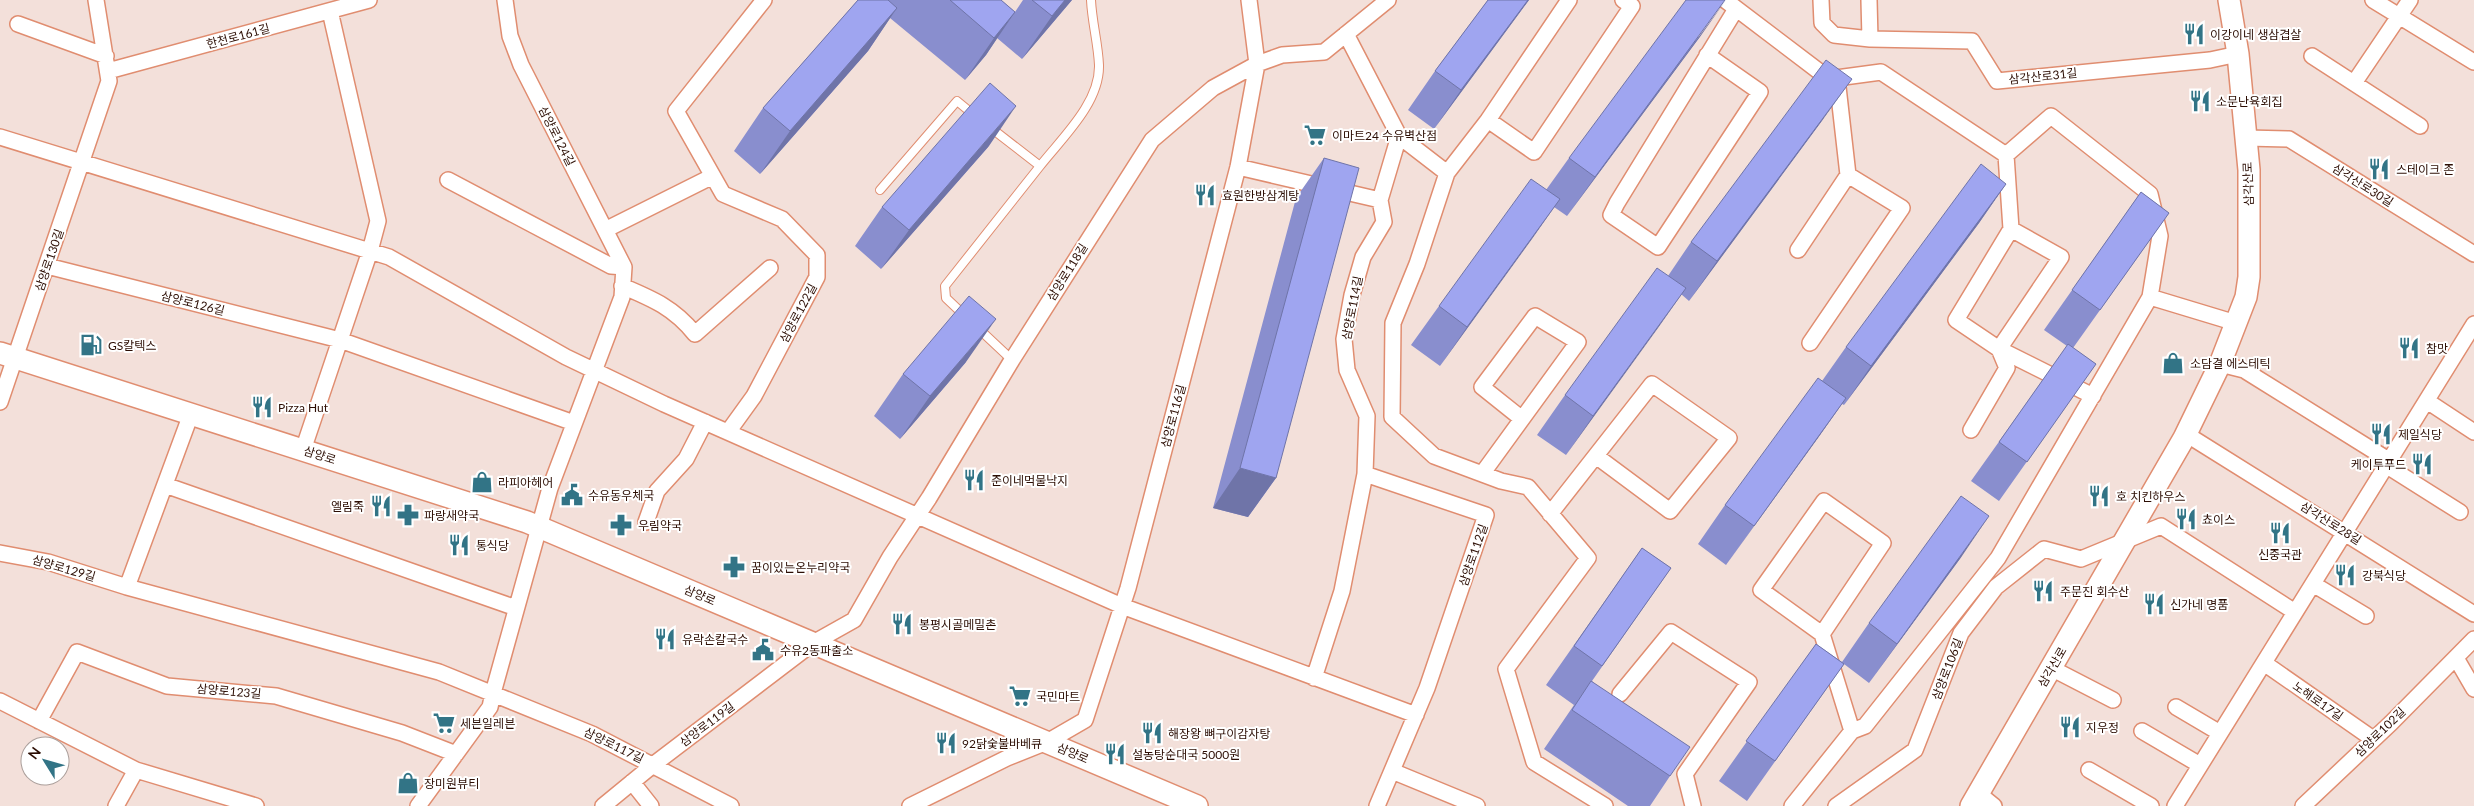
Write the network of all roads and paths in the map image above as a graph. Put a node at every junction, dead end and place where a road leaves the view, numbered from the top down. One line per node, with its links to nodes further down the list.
1 (96, 0): 25 (street, 삼양로130길)
2 (369, 0): 16 (street, 한천로161길)
3 (505, 0): 46 (street, 삼양로124길)
4 (764, 0): 42 (street, 삼양로122길)
5 (1091, 0): 38 (lane)
6 (1249, 0): 26 (street, 삼양로116길)
7 (1388, 0): 19 (street, 삼양로118길)
8 (1569, 0): 30 (street)
9 (1623, 0): 30 (street)
10 (1822, 0): 20 (street, 삼각산로31길)
11 (1869, 0): 20 (street)
12 (2229, 0): 21 (main road, 삼각산로)
13 (2373, 0): 17 (street)
14 (2410, 0): 17 (street)
15 (1730, 4): 22 (street); 27 (street)
16 (330, 11): 25 (street, 한천로161길); 49 (street)
17 (2399, 16): 24 (street); 28 (street)
18 (18, 24): 25 (street)
19 (1346, 34): 26 (street, 삼양로118길); 33 (street)
20 (1870, 39): 21 (street, 삼각산로31길)
21 (2238, 54): 35 (main road, 삼각산로)
22 (1707, 55): 22 (street)
23 (2312, 56): 28 (street)
24 (2474, 62)
25 (107, 64): 37 (street, 삼양로130길)
26 (1257, 64): 39 (street, 삼양로116길); 63 (street, 삼양로118길)
27 (1837, 78): 36 (street); 41 (street)
28 (2354, 83): 32 (street)
29 (980, 119): 44 (lane)
30 (1488, 120): 40 (street)
31 (987, 125): 38 (lane)
32 (2420, 126)
33 (1399, 136): 40 (street); 45 (street)
34 (0, 137): 37 (street)
35 (2246, 138): 50 (street, 삼각산로30길); 56 (main road, 삼각산로)
36 (2006, 155): 47 (street); 55 (street)
37 (82, 162): 49 (street); 51 (street, 삼양로130길)
38 (1040, 166): 63 (lane)
39 (1238, 167): 45 (street); 93 (street, 삼양로116길)
40 (1446, 173): 81 (street)
41 (1848, 175): 48 (street); 59 (street)
42 (713, 176): 46 (street); 74 (street, 삼양로122길)
43 (448, 180): 52 (street)
44 (880, 190)
45 (1380, 200): 80 (street, 삼양로114길)
46 (605, 230): 52 (street, 삼양로124길)
47 (2011, 230): 61 (street); 61 (street)
48 (1798, 250)
49 (370, 251): 58 (street); 65 (street)
50 (2474, 254)
51 (47, 266): 58 (street, 삼양로126길); 62 (street, 삼양로130길)
52 (624, 267): 54 (street)
53 (770, 268): 54 (street)
54 (622, 286): 65 (street)
55 (2150, 297): 56 (street); 66 (street)
56 (2236, 323): 64 (main road, 삼각산로)
57 (2474, 324): 60 (street)
58 (340, 340): 72 (street); 77 (street)
59 (1810, 343)
60 (2469, 344): 67 (street)
61 (1999, 348): 66 (street); 73 (street)
62 (8, 355): 68 (street); 69 (main road, 삼양로)
63 (1012, 360): 85 (street, 삼양로118길)
64 (2220, 364): 76 (main road, 삼각산로); 79 (street)
65 (593, 370): 71 (street); 72 (street)
66 (2092, 396): 114 (street)
67 (2427, 401): 75 (street); 79 (street)
68 (0, 402)
69 (191, 414): 77 (main road, 삼양로); 82 (street)
70 (1522, 419): 70 (street); 81 (street)
71 (705, 422): 74 (street); 86 (street)
72 (574, 423): 87 (street)
73 (1971, 430)
74 (728, 432): 85 (street)
75 (2474, 432)
76 (2186, 434): 88 (street, 삼각산로28길); 89 (main road, 삼각산로)
77 (303, 450): 87 (main road, 삼양로)
78 (1596, 456): 78 (street); 84 (street)
79 (2388, 464): 83 (street); 88 (street)
80 (1365, 474): 104 (street, 삼양로114길); 111 (street, 삼양로112길)
81 (1482, 474): 84 (street)
82 (165, 485): 92 (street); 94 (street)
83 (2460, 512)
84 (1550, 514): 136 (street)
85 (917, 516): 93 (street); 100 (street, 삼양로118길)
86 (646, 522)
87 (539, 527): 94 (street); 100 (main road, 삼양로)
88 (2345, 532): 91 (street); 96 (street, 삼각산로28길)
89 (2126, 540): 95 (street); 103 (main road, 삼각산로); 139 (street, 삼양로106길)
90 (0, 553): 92 (street, 삼양로129길)
91 (2313, 584): 95 (street); 97 (street)
92 (128, 587): 106 (street)
93 (1122, 606): 104 (street); 117 (street, 삼양로116길)
94 (516, 608): 106 (street)
95 (2295, 612): 102 (street)
96 (2474, 614)
97 (2366, 616)
98 (1822, 634): 98 (street); 114 (street)
99 (2474, 639): 101 (street, 삼양로102길)
100 (813, 643): 117 (main road, 삼양로); 119 (street, 삼양로119길)
101 (2456, 658): 105 (street); 116 (street, 삼양로102길)
102 (2264, 663): 115 (street); 116 (street, 노해로17길)
103 (2051, 668): 108 (street); 125 (main road, 삼각산로)
104 (1314, 678): 111 (street)
105 (2474, 689)
106 (492, 693): 118 (street); 119 (street, 삼양로117길)
107 (1620, 694): 137 (street)
108 (2113, 700)
109 (0, 701): 112 (street)
110 (2176, 707): 115 (street)
111 (1416, 715): 123 (street, 삼양로112길)
112 (39, 721): 118 (street, 삼양로123길); 121 (street)
113 (2142, 730): 120 (street)
114 (1852, 731): 138 (street)
115 (2220, 733): 120 (street)
116 (2373, 740): 142 (street, 삼양로102길)
117 (1047, 742): 132 (street); 133 (main road, 삼양로)
118 (456, 754): 128 (street)
119 (653, 765): 124 (street, 삼양로119길); 131 (street, 삼양로117길)
120 (2200, 765): 141 (street)
121 (136, 770): 126 (street); 127 (street)
122 (2089, 770): 140 (street)
123 (1392, 771): 134 (street, 삼양로112길); 135 (street)
124 (632, 782): 129 (street, 삼양로119길); 130 (street, 삼양로117길)
125 (1981, 802)
126 (116, 806)
127 (256, 806)
128 (418, 806)
129 (603, 806)
130 (651, 806)
131 (731, 806)
132 (910, 806)
133 (1197, 806)
134 (1377, 806)
135 (1476, 806)
136 (1605, 806)
137 (1693, 806)
138 (1792, 806)
139 (1836, 806)
140 (2151, 806)
141 (2175, 806)
142 (2303, 806)

